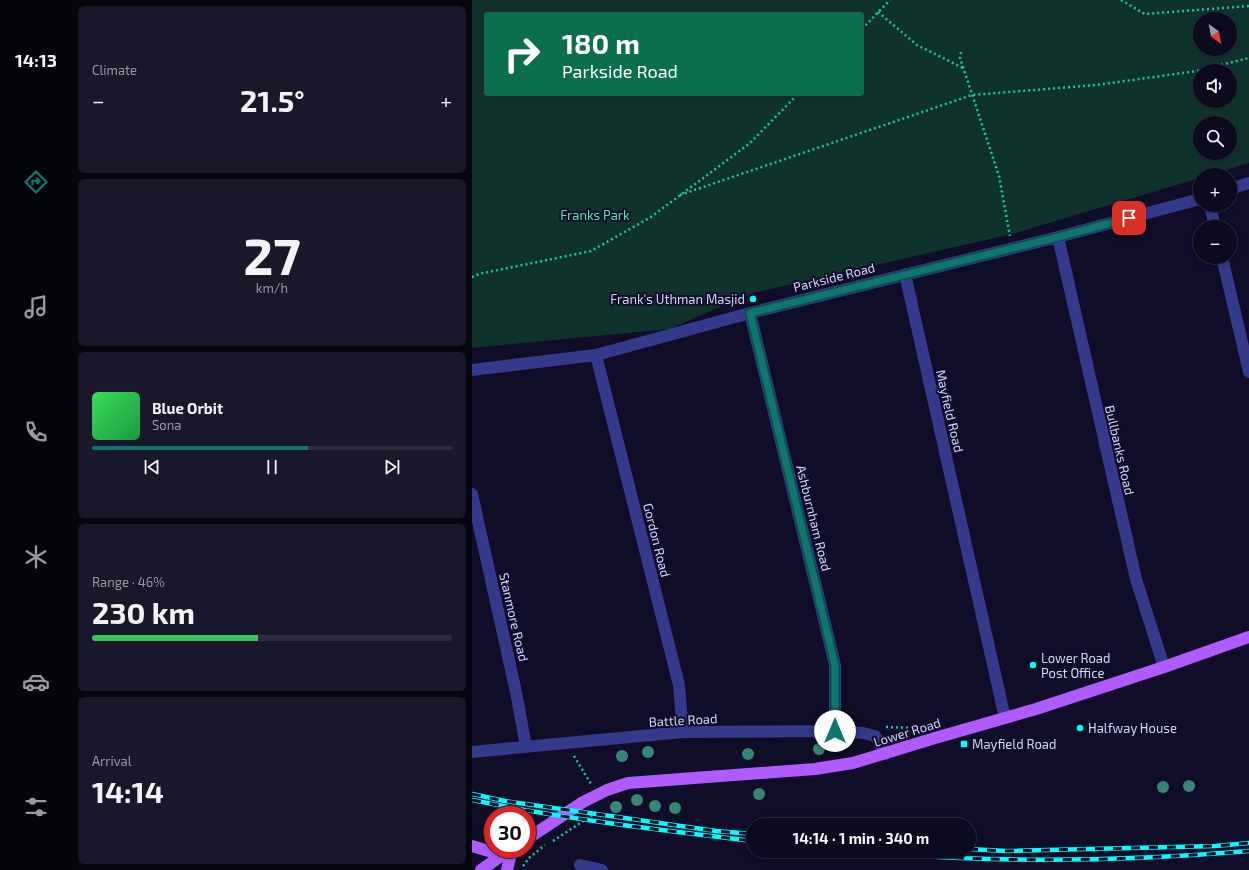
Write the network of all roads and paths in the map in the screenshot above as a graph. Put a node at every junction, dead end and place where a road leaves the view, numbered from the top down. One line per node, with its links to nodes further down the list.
1 (890, 0): 4 (path)
2 (1121, 0): 3 (path)
3 (1249, 6)
4 (878, 12): 5 (path); 8 (path)
5 (864, 27)
6 (961, 52): 8 (path)
7 (1249, 58): 9 (path)
8 (963, 68): 9 (path)
9 (972, 95): 13 (path); 16 (path)
10 (796, 96): 13 (path)
11 (1249, 183): 12 (street)
12 (1237, 187)
13 (680, 195): 19 (path)
14 (1193, 201): 15 (street, Parkside Road)
15 (1058, 237): 16 (street, Parkside Road); 26 (street, Bullbanks Road)
16 (1012, 248): 18 (street, Parkside Road)
17 (1224, 264): 23 (street)
18 (905, 274): 20 (street, Parkside Road); 27 (street, Mayfield Road)
19 (472, 277)
20 (750, 313): 21 (street, Parkside Road); 29 (street, Ashburnham Road)
21 (596, 355): 22 (street, Parkside Road); 30 (street, Gordon Road)
22 (472, 370)
23 (1249, 372)
24 (472, 494): 32 (street, Stanmore Road)
25 (1249, 637): 26 (main road, Lower Road)
26 (1164, 667): 27 (main road, Lower Road)
27 (1005, 718): 31 (main road, Lower Road)
28 (885, 727): 31 (path)
29 (835, 731): 30 (street, Battle Road); 35 (street, Battle Road)
30 (683, 732): 32 (street, Battle Road)
31 (935, 738): 35 (main road, Lower Road)
32 (526, 747): 33 (street, Battle Road)
33 (472, 752)
34 (573, 754): 36 (path)
35 (885, 754): 38 (main road, Lower Road)
36 (590, 782)
37 (601, 809): 46 (path)
38 (536, 833)
39 (472, 846): 40 (main road)
40 (484, 848)
41 (498, 858): 44 (main road)
42 (508, 858): 45 (main road)
43 (580, 865): 47 (street)
44 (480, 870)
45 (507, 870)
46 (520, 870)
47 (602, 870)

